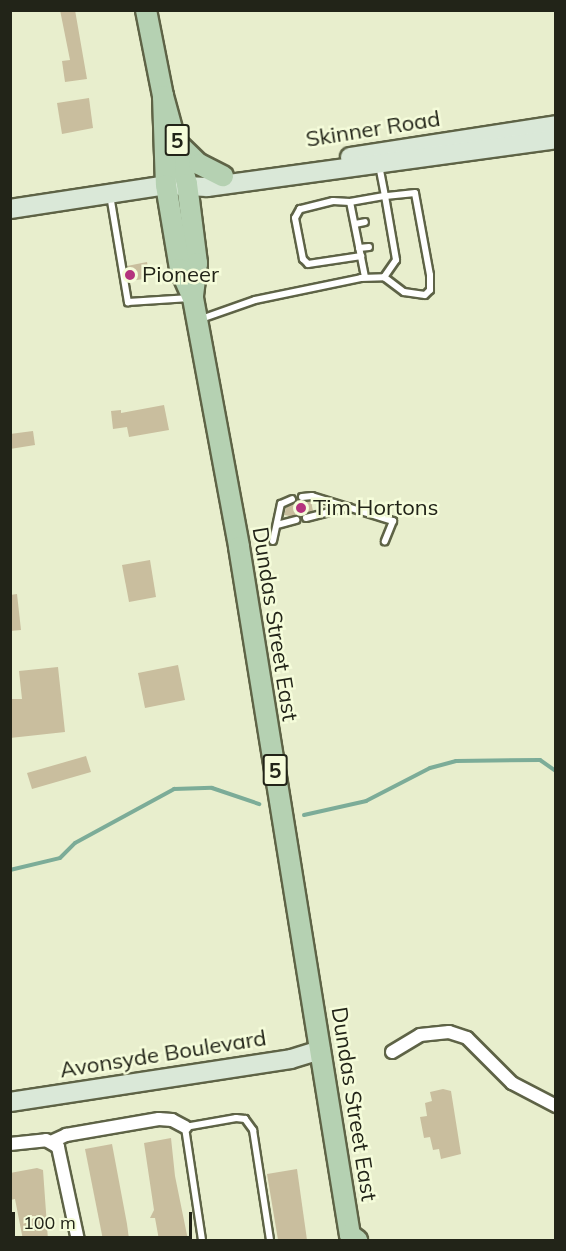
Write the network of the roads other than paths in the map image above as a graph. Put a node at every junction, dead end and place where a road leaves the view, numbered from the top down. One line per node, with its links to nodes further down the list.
1 (146, 10): 2 (main road, Dundas Street East / 5)
2 (163, 96): 5 (main road, Dundas Street East / 5); 8 (main road, Dundas Street East)
3 (555, 125): 7 (street, Skinner Road)
4 (555, 139): 6 (street, Skinner Road)
5 (178, 144): 7 (main road); 9 (main road, Dundas Street East / 5)
6 (379, 165): 9 (street, Skinner Road); 11 (lane)
7 (223, 176): 9 (street, Skinner Road)
8 (166, 185): 9 (street); 10 (street); 21 (main road, Dundas Street East)
9 (193, 185): 21 (main road, Dundas Street East / 5)
10 (110, 195): 13 (street); 21 (lane)
11 (385, 196): 12 (lane); 20 (lane); 20 (lane)
12 (350, 202): 15 (lane); 18 (lane)
13 (10, 209)
14 (365, 222): 15 (lane)
15 (355, 224): 17 (lane)
16 (369, 247): 17 (lane)
17 (359, 248): 18 (lane)
18 (361, 256): 19 (lane)
19 (365, 277): 20 (lane); 22 (lane)
20 (384, 277)
21 (193, 298): 22 (main road, Dundas Street East / 5)
22 (197, 320): 31 (main road, Dundas Street East / 5)
23 (302, 497): 25 (lane)
24 (292, 499): 28 (lane)
25 (350, 507): 26 (lane); 30 (lane)
26 (306, 518)
27 (296, 520): 28 (lane)
28 (277, 525): 29 (lane)
29 (273, 541)
30 (385, 542)
31 (321, 1050): 33 (street, Avonsyde Boulevard); 41 (main road, Dundas Street East / 5)
32 (392, 1052): 34 (street)
33 (10, 1102)
34 (555, 1106)
35 (185, 1127): 36 (street); 39 (lane); 40 (lane)
36 (51, 1142): 37 (street); 38 (street)
37 (10, 1144)
38 (78, 1240)
39 (202, 1240)
40 (270, 1240)
41 (357, 1240)

